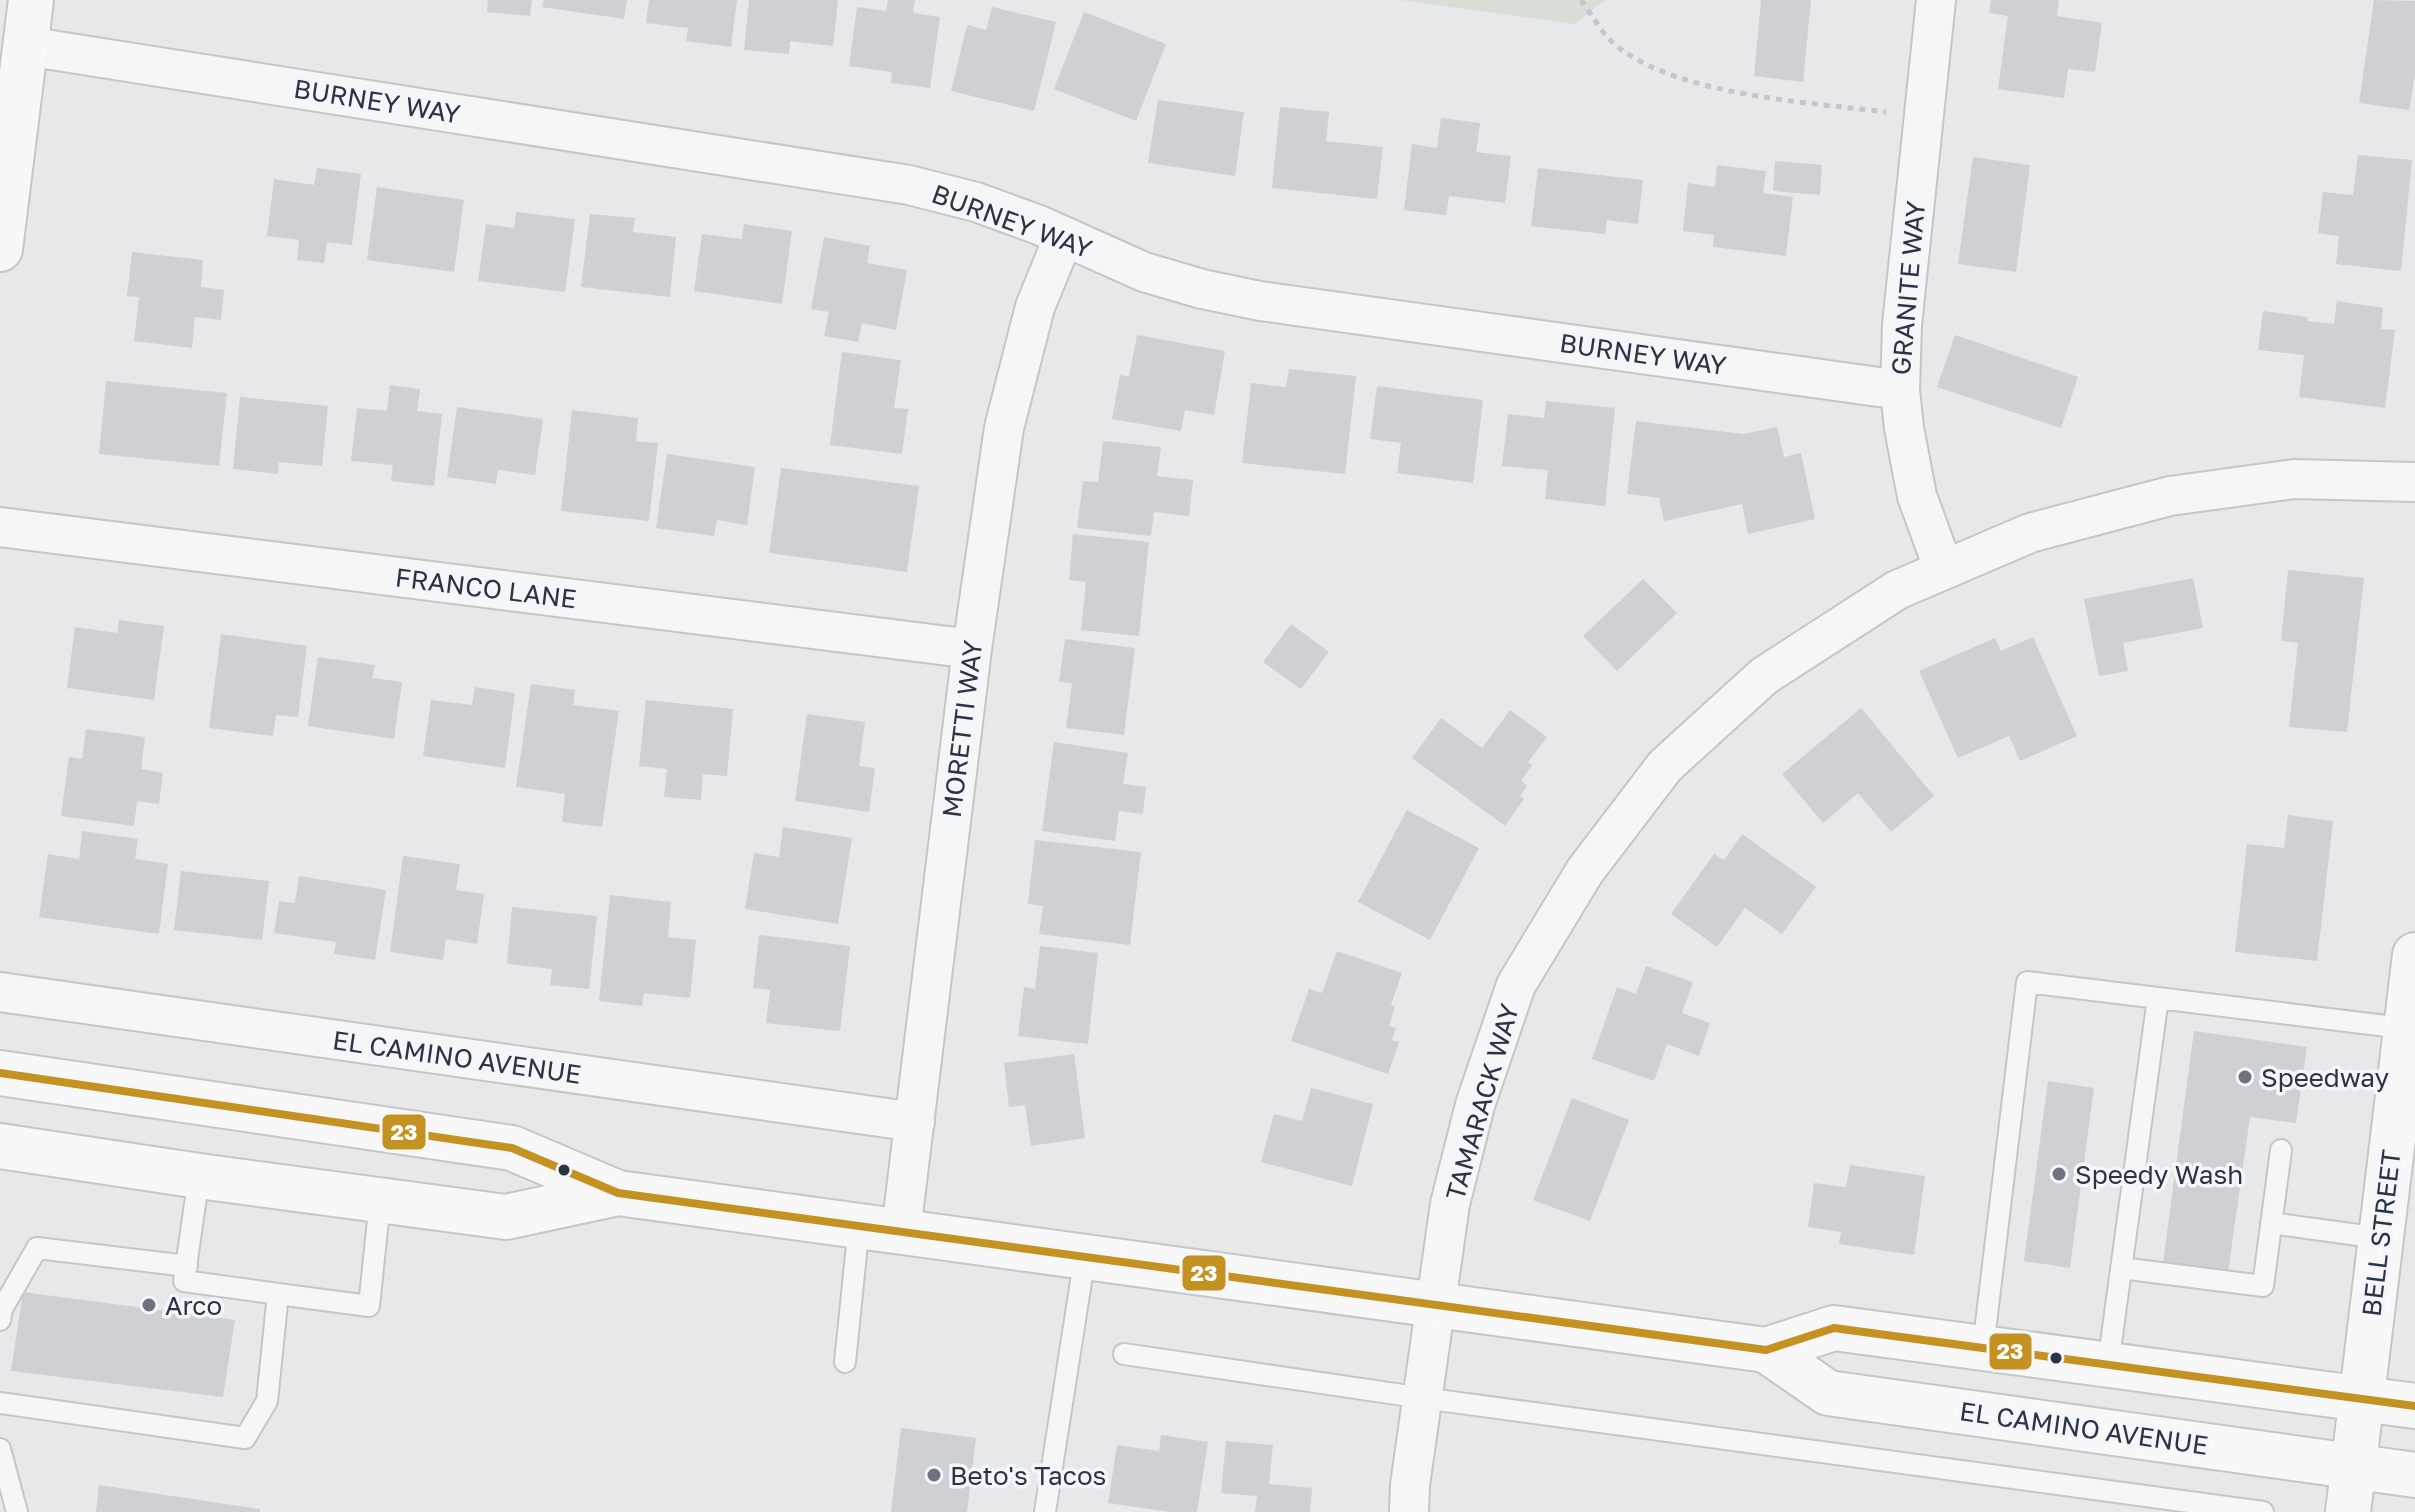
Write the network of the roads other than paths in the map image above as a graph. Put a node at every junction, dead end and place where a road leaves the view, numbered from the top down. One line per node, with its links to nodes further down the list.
1 (31, 0): 3 (main road)
2 (1936, 0): 6 (street, GRANITE WAY)
3 (26, 46): 4 (street, BURNEY WAY); 5 (main road)
4 (1064, 236): 6 (street, BURNEY WAY); 10 (street, MORETTI WAY)
5 (0, 249)
6 (1900, 390): 9 (street, GRANITE WAY)
7 (2415, 482): 9 (street, TAMARACK WAY)
8 (0, 527): 10 (street, FRANCO LANE)
9 (1944, 570): 30 (street, TAMARACK WAY)
10 (972, 649): 16 (street, MORETTI WAY)
11 (2415, 955): 14 (main road, BELL STREET)
12 (0, 992): 16 (street, EL CAMINO AVENUE)
13 (2158, 998): 14 (lane); 28 (lane); 32 (lane)
14 (2410, 1029): 25 (main road, BELL STREET)
15 (0, 1073): 20 (main road, EL CAMINO AVENUE)
16 (915, 1122): 24 (street, MORETTI WAY)
17 (0, 1146): 19 (main road, EL CAMINO AVENUE)
18 (2281, 1150): 22 (lane)
19 (199, 1176): 21 (main road, EL CAMINO AVENUE); 27 (lane)
20 (618, 1193): 21 (main road, EL CAMINO AVENUE); 23 (main road, EL CAMINO AVENUE)
21 (380, 1201): 29 (lane)
22 (2271, 1223): 25 (lane); 28 (lane)
23 (859, 1225): 24 (main road, EL CAMINO AVENUE); 35 (lane)
24 (901, 1231): 26 (main road, EL CAMINO AVENUE)
25 (2380, 1238): 38 (main road, BELL STREET)
26 (1085, 1256): 30 (main road, EL CAMINO AVENUE); 45 (lane)
27 (187, 1266): 29 (lane); 31 (lane)
28 (2121, 1268): 36 (lane)
29 (278, 1294): 39 (lane)
30 (1437, 1304): 33 (main road, EL CAMINO AVENUE); 37 (street, TAMARACK WAY)
31 (0, 1320)
32 (1983, 1348): 33 (main road, EL CAMINO AVENUE); 36 (main road, EL CAMINO AVENUE)
33 (1766, 1350): 42 (main road, EL CAMINO AVENUE)
34 (1124, 1354): 37 (lane)
35 (845, 1362)
36 (2108, 1365): 38 (main road, EL CAMINO AVENUE)
37 (1423, 1398): 46 (street, TAMARACK WAY); 47 (lane)
38 (2362, 1398): 40 (main road, EL CAMINO AVENUE); 42 (main road, BELL STREET)
39 (0, 1403)
40 (2415, 1406)
41 (0, 1449): 44 (lane)
42 (2354, 1466): 43 (main road, EL CAMINO AVENUE); 48 (main road, BELL STREET)
43 (2415, 1475)
44 (17, 1512)
45 (1045, 1512)
46 (1409, 1512)
47 (2263, 1512)
48 (2348, 1512)

